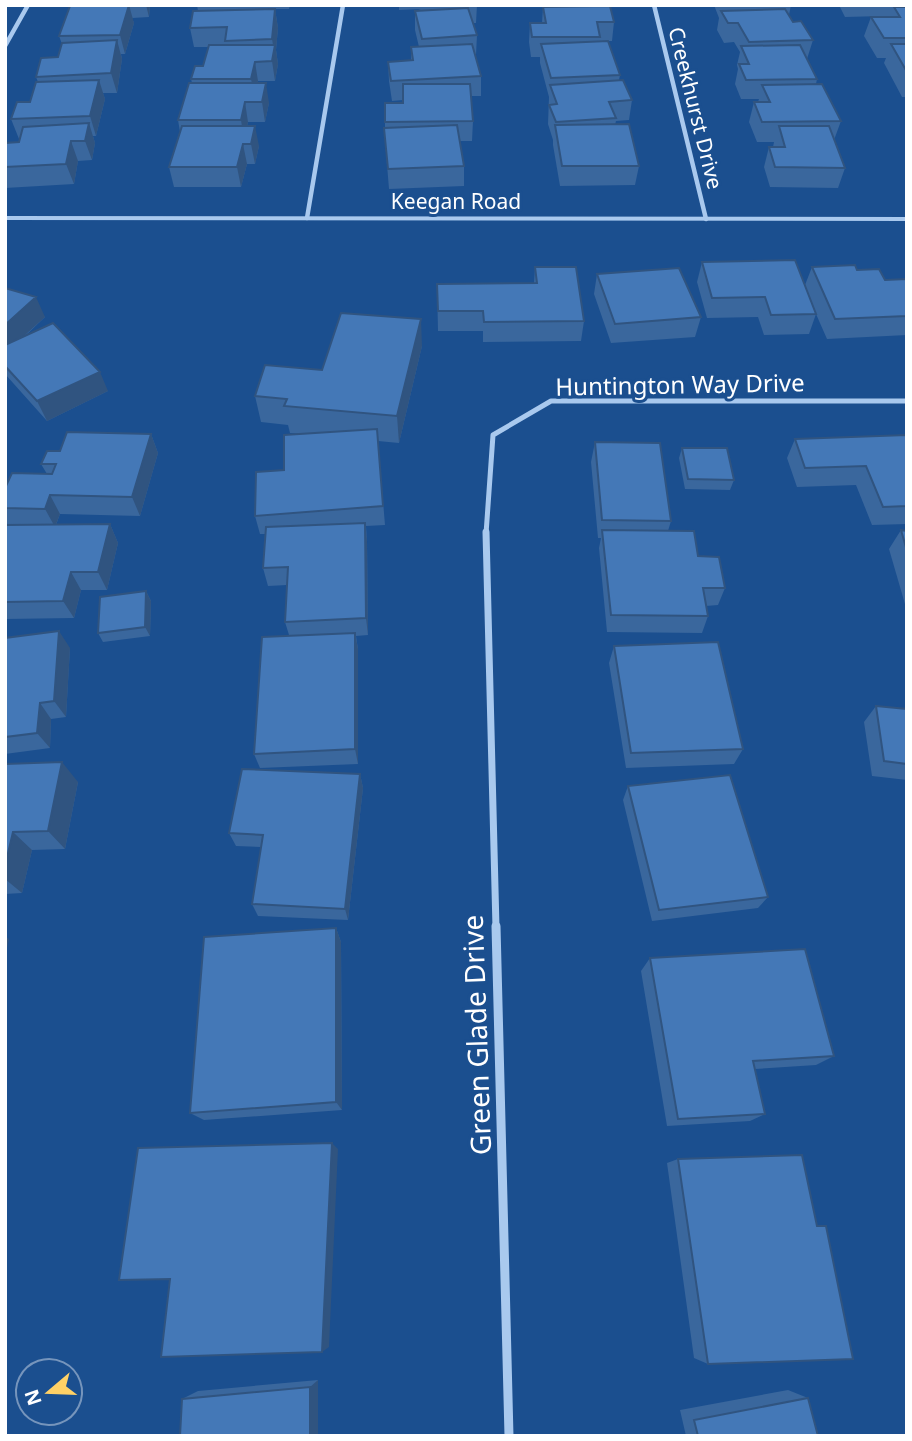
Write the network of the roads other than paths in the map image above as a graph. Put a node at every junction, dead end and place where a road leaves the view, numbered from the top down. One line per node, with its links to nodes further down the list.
1 (28, 5): 4 (street)
2 (343, 5): 6 (street)
3 (654, 5): 7 (street, Creekhurst Drive)
4 (5, 46)
5 (5, 218): 6 (street, Keegan Road)
6 (307, 218): 7 (street, Keegan Road)
7 (706, 219): 8 (street, Keegan Road)
8 (907, 219)
9 (907, 401): 10 (street, Huntington Way Drive)
10 (488, 633): 11 (street, Green Glade Drive)
11 (509, 1436)

